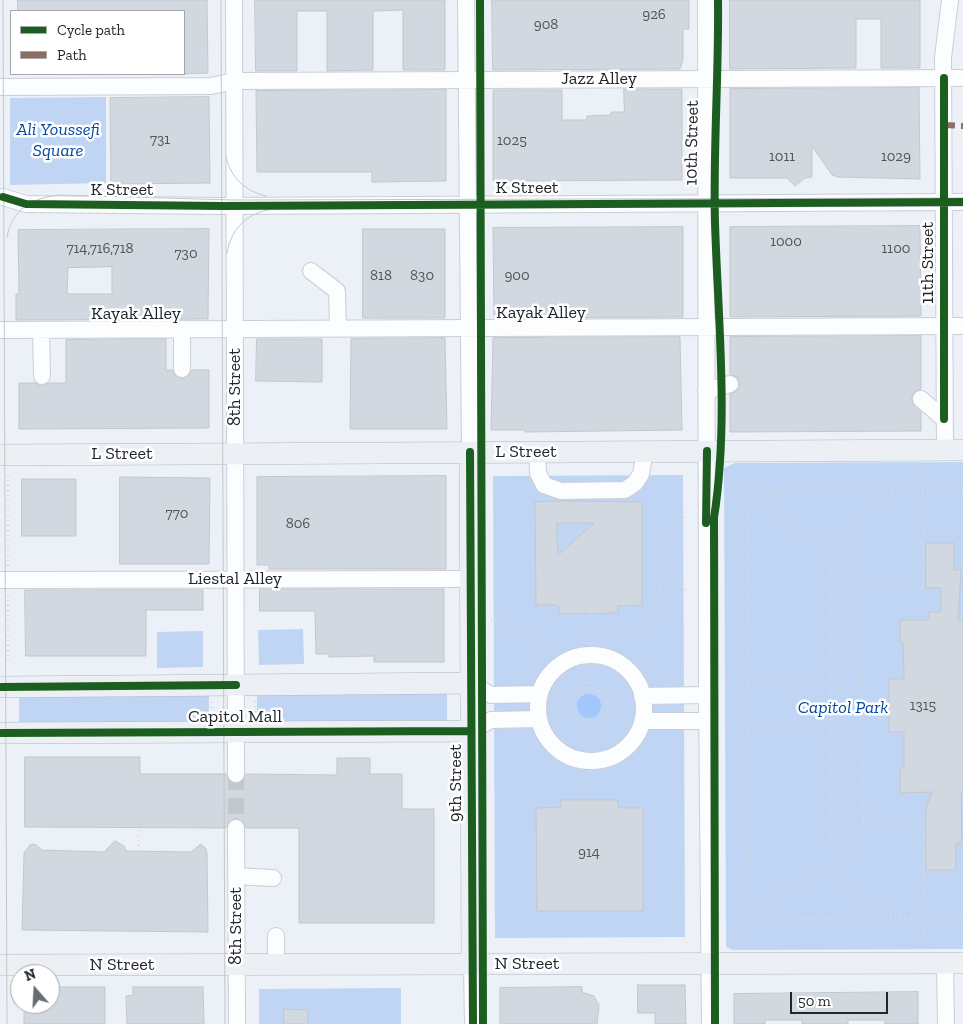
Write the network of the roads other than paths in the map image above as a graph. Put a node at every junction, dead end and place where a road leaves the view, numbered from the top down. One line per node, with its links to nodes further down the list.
1 (234, 0): 10 (street, 8th Street)
2 (466, 0): 9 (street, 9th Street)
3 (706, 0): 7 (street, 10th Street)
4 (950, 0): 5 (street, 11th Street)
5 (944, 78): 6 (street, Jazz Alley); 7 (street, Jazz Alley); 14 (street, 11th Street)
6 (963, 78)
7 (708, 79): 9 (street, Jazz Alley); 13 (street, 10th Street)
8 (159, 80): 10 (street, Jazz Alley); 11 (street, Jazz Alley)
9 (468, 80): 10 (street, Jazz Alley); 16 (street, 9th Street)
10 (234, 81): 17 (street, 8th Street)
11 (0, 87)
12 (3, 197): 17 (street, K Street)
13 (706, 202): 14 (street, K Street); 16 (street, K Street); 21 (street, 10th Street)
14 (943, 202): 15 (street, K Street); 19 (street, 11th Street)
15 (963, 202)
16 (468, 203): 17 (street, K Street); 23 (street, 9th Street)
17 (235, 206): 25 (street, 8th Street)
18 (311, 271): 22 (street)
19 (943, 326): 20 (street, Kayak Alley); 21 (street, Kayak Alley); 33 (street, 11th Street)
20 (963, 326)
21 (706, 327): 23 (street, Kayak Alley); 31 (street, 10th Street)
22 (338, 328): 23 (street, Kayak Alley); 25 (street, Kayak Alley)
23 (469, 328): 37 (street, 9th Street)
24 (182, 329): 25 (street, Kayak Alley); 27 (street, Kayak Alley); 28 (street)
25 (235, 329): 39 (street, 8th Street)
26 (0, 330): 27 (street, Kayak Alley)
27 (42, 330): 29 (street)
28 (182, 369)
29 (42, 376)
30 (730, 384): 31 (street)
31 (706, 391): 36 (street, 10th Street)
32 (921, 399): 33 (street)
33 (944, 419): 34 (street, 11th Street)
34 (954, 450): 36 (main road, L Street)
35 (645, 451): 36 (main road, L Street); 38 (main road, L Street); 38 (street)
36 (707, 451): 48 (street, 10th Street)
37 (470, 452): 38 (main road, L Street); 39 (main road, L Street); 42 (main road, 9th Street)
38 (537, 452)
39 (236, 453): 40 (main road, L Street); 41 (street, 8th Street)
40 (0, 454)
41 (235, 579): 42 (street, Liestal Alley); 43 (street, Liestal Alley); 45 (street, 8th Street)
42 (470, 579): 44 (main road, 9th Street)
43 (0, 580)
44 (471, 684): 45 (main road, Capitol Mall); 49 (street, Capitol Mall); 52 (main road, 9th Street)
45 (236, 685): 46 (main road, Capitol Mall); 53 (street, 8th Street)
46 (0, 687)
47 (641, 689): 48 (street); 49 (street); 50 (street)
48 (707, 695): 51 (street, 10th Street)
49 (540, 707): 50 (street); 52 (street, Capitol Mall)
50 (643, 721): 51 (street)
51 (707, 721): 60 (street, 10th Street)
52 (471, 731): 53 (main road, Capitol Mall); 64 (main road, 9th Street)
53 (236, 732): 54 (main road, Capitol Mall); 55 (street, 8th Street)
54 (0, 733)
55 (236, 774)
56 (236, 828): 57 (street, 8th Street)
57 (236, 876): 58 (street); 62 (street, 8th Street)
58 (273, 878)
59 (276, 936): 63 (street)
60 (709, 963): 61 (main road, N Street); 64 (main road, N Street); 68 (street, 10th Street)
61 (954, 963): 69 (street)
62 (236, 964): 63 (main road, N Street); 65 (main road, N Street); 66 (street, 8th Street)
63 (276, 964): 64 (main road, N Street)
64 (472, 964): 67 (street, 9th Street)
65 (0, 965)
66 (237, 1024)
67 (473, 1024)
68 (710, 1024)
69 (946, 1024)

